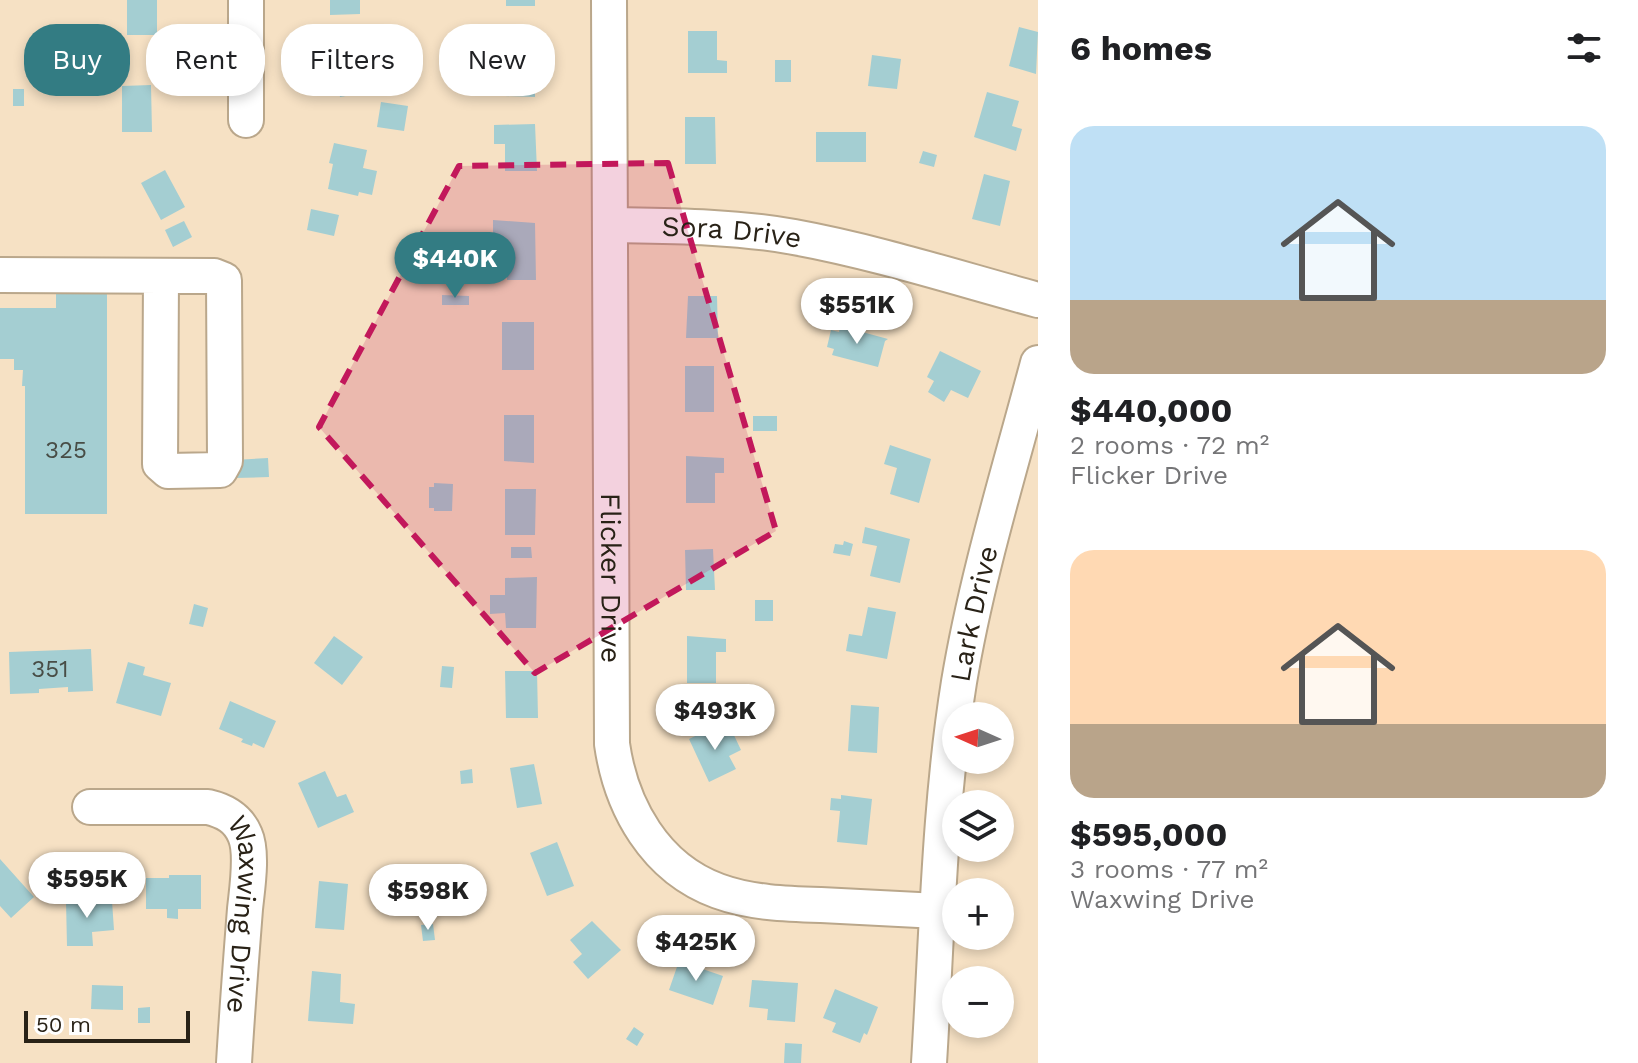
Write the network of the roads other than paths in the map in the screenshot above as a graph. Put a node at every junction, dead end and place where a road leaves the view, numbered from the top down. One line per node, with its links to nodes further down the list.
1 (246, 0): 3 (street)
2 (609, 0): 4 (street, Flicker Drive)
3 (246, 120)
4 (610, 225): 7 (street, Sora Drive); 10 (street, Flicker Drive)
5 (0, 275): 6 (street)
6 (161, 276): 6 (street)
7 (1038, 300)
8 (1038, 363): 10 (street, Lark Drive)
9 (90, 807): 11 (street, Waxwing Drive)
10 (938, 911): 12 (street, Lark Drive)
11 (234, 1063)
12 (929, 1063)

